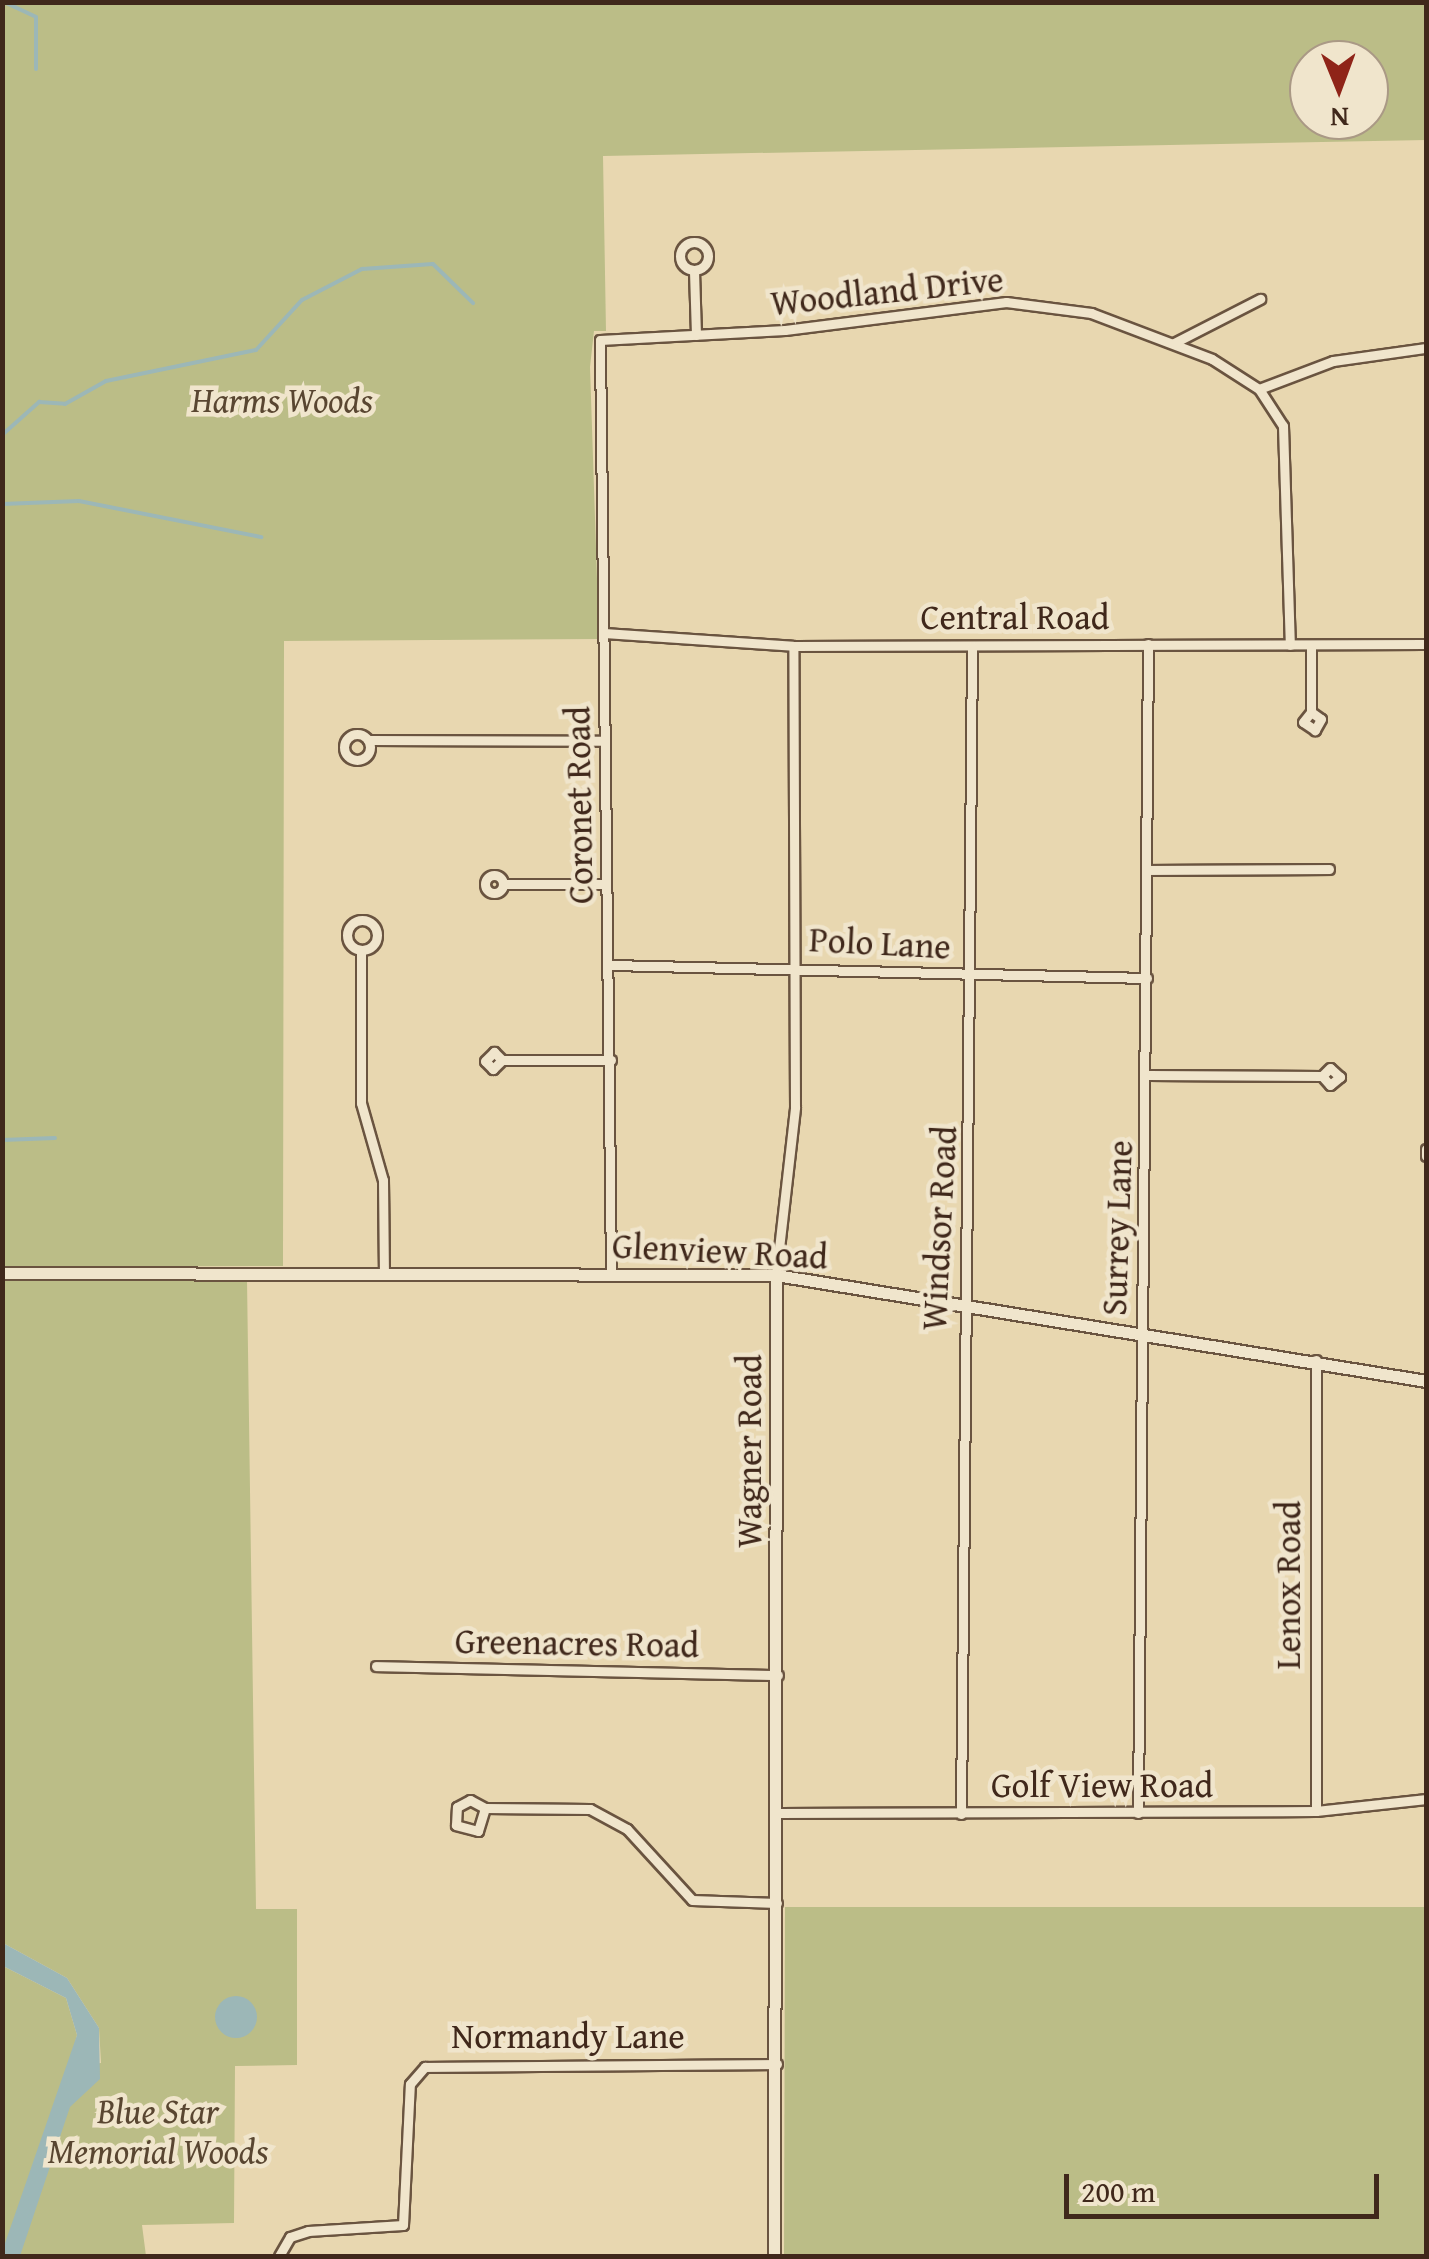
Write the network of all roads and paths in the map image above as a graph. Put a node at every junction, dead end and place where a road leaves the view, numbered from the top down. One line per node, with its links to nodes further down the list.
1 (694, 271): 3 (street)
2 (1260, 299): 5 (street)
3 (696, 336): 4 (street, Woodland Drive); 5 (street, Woodland Drive)
4 (600, 340): 8 (street, Coronet Road)
5 (1174, 343): 7 (street, Woodland Drive)
6 (1426, 348): 7 (street)
7 (1259, 389): 11 (street)
8 (604, 633): 13 (street, Central Road); 17 (street, Coronet Road)
9 (1148, 644): 11 (street, Central Road); 14 (street, Central Road); 18 (street, Surrey Lane)
10 (1426, 644): 12 (street, Central Road)
11 (1290, 645): 12 (street, Central Road)
12 (1311, 645): 15 (street)
13 (793, 646): 14 (street, Central Road); 24 (street, Wagner Road)
14 (972, 646): 25 (street, Windsor Road)
15 (1311, 712)
16 (368, 740): 17 (street)
17 (605, 741): 21 (street, Coronet Road)
18 (1149, 870): 19 (street); 26 (street, Surrey Lane)
19 (1329, 870)
20 (503, 884): 21 (street)
21 (606, 884): 23 (street, Coronet Road)
22 (361, 950): 31 (street)
23 (611, 965): 24 (street, Polo Lane); 28 (street, Coronet Road)
24 (794, 966): 25 (street, Polo Lane); 34 (street, Wagner Road)
25 (972, 975): 26 (street, Polo Lane); 35 (street, Windsor Road)
26 (1147, 978): 29 (street, Surrey Lane)
27 (502, 1060): 28 (street)
28 (610, 1060): 32 (street, Coronet Road)
29 (1148, 1076): 30 (street); 36 (street, Surrey Lane)
30 (1322, 1076)
31 (384, 1272): 32 (main road, Glenview Road); 33 (main road, Glenview Road)
32 (611, 1272): 34 (main road, Glenview Road)
33 (2, 1273)
34 (776, 1275): 35 (main road, Glenview Road); 40 (main road, Wagner Road)
35 (962, 1302): 36 (main road, Glenview Road); 46 (street, Windsor Road)
36 (1141, 1331): 37 (main road, Glenview Road); 45 (street, Surrey Lane)
37 (1316, 1360): 38 (main road, Glenview Road); 43 (street, Lenox Road)
38 (1426, 1381)
39 (376, 1666): 40 (street, Greenacres Road)
40 (778, 1675): 44 (main road, Wagner Road)
41 (1426, 1799): 43 (street, Golf View Road)
42 (485, 1808): 47 (street)
43 (1316, 1810): 45 (street, Golf View Road)
44 (778, 1813): 46 (street, Golf View Road); 47 (main road, Wagner Road)
45 (1138, 1813): 46 (street, Golf View Road)
46 (961, 1814)
47 (777, 1903): 48 (main road, Wagner Road)
48 (777, 2064): 49 (street, Normandy Lane); 50 (main road, Wagner Road)
49 (278, 2256)
50 (774, 2256)

